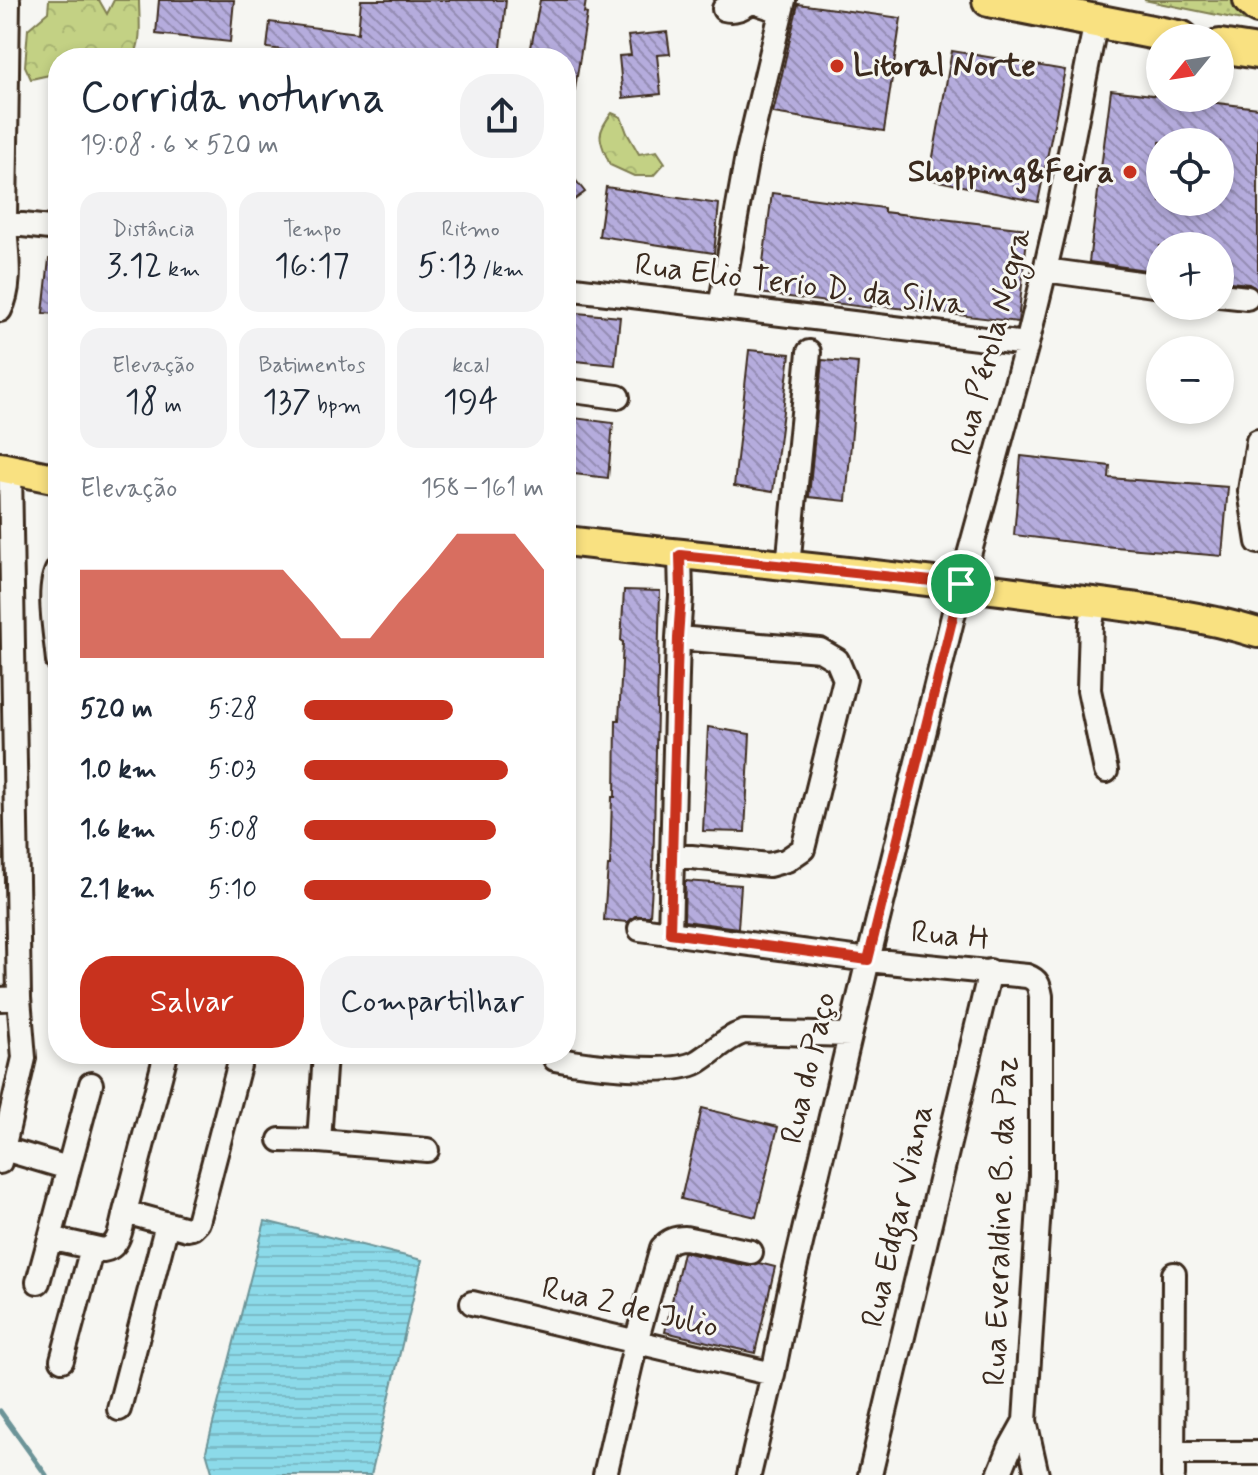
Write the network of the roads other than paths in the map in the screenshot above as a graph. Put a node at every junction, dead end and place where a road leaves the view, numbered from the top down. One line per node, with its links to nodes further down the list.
1 (8, 0): 9 (street)
2 (989, 0): 8 (highway)
3 (1250, 0): 6 (highway)
4 (750, 1): 5 (street); 7 (street)
5 (782, 5): 21 (street)
6 (1258, 7)
7 (724, 9)
8 (1083, 12): 10 (highway); 16 (street, Rua Pérola Negra)
9 (4, 27): 13 (street)
10 (1146, 29)
11 (1234, 48): 12 (highway)
12 (1258, 52)
13 (3, 178): 14 (street)
14 (5, 223): 15 (street); 22 (street)
15 (48, 228)
16 (1045, 270): 17 (street); 23 (street, Rua Pérola Negra)
17 (1146, 284)
18 (576, 289): 21 (street, Rua Elio Terio D. da Silva)
19 (1234, 297): 20 (street)
20 (1247, 298)
21 (720, 307): 23 (street, Rua Elio Terio D. da Silva)
22 (0, 310)
23 (1027, 344): 34 (street, Rua Pérola Negra)
24 (809, 352): 33 (street)
25 (576, 391): 26 (street)
26 (618, 397)
27 (1258, 441): 31 (street)
28 (48, 480): 29 (main road)
29 (5, 482): 42 (street)
30 (576, 542): 32 (main road)
31 (1258, 542)
32 (680, 555): 33 (main road); 37 (street)
33 (788, 566): 34 (main road)
34 (961, 584): 35 (main road); 43 (street, Rua do Paço)
35 (1095, 602): 36 (main road); 38 (street)
36 (1258, 633)
37 (678, 638): 39 (street); 39 (street)
38 (1106, 771)
39 (672, 855): 41 (street)
40 (640, 929): 41 (street, Rua H)
41 (670, 933): 43 (street, Rua H)
42 (9, 939): 46 (street)
43 (868, 960): 44 (street, Rua H); 47 (street, Rua do Paço)
44 (990, 971): 45 (street, Rua H); 75 (street, Rua Edgar Viana)
45 (1027, 976): 70 (street, Rua Everaldine B. da Paz)
46 (10, 999): 56 (street)
47 (850, 1035): 48 (street); 68 (street, Rua do Paço)
48 (576, 1063)
49 (163, 1064): 58 (street)
50 (239, 1064): 59 (street)
51 (324, 1064): 54 (street)
52 (91, 1084): 57 (street)
53 (280, 1140): 54 (street)
54 (319, 1141): 55 (street)
55 (427, 1150)
56 (2, 1155): 57 (street)
57 (68, 1168): 60 (street)
58 (125, 1212): 59 (street); 61 (street)
59 (167, 1224): 69 (street)
60 (50, 1238): 61 (street); 64 (street)
61 (92, 1248): 67 (street)
62 (751, 1252): 66 (street)
63 (1174, 1274): 72 (street)
64 (38, 1282)
65 (472, 1303): 66 (street, Rua 2 de Julio)
66 (636, 1342): 68 (street, Rua 2 de Julio); 73 (street)
67 (62, 1360)
68 (773, 1374): 74 (street, Rua do Paço)
69 (119, 1409)
70 (1025, 1421): 76 (street); 77 (street, Rua Everaldine B. da Paz)
71 (1258, 1453): 72 (street)
72 (1174, 1464)
73 (605, 1475)
74 (749, 1475)
75 (870, 1475)
76 (999, 1475)
77 (1037, 1475)

